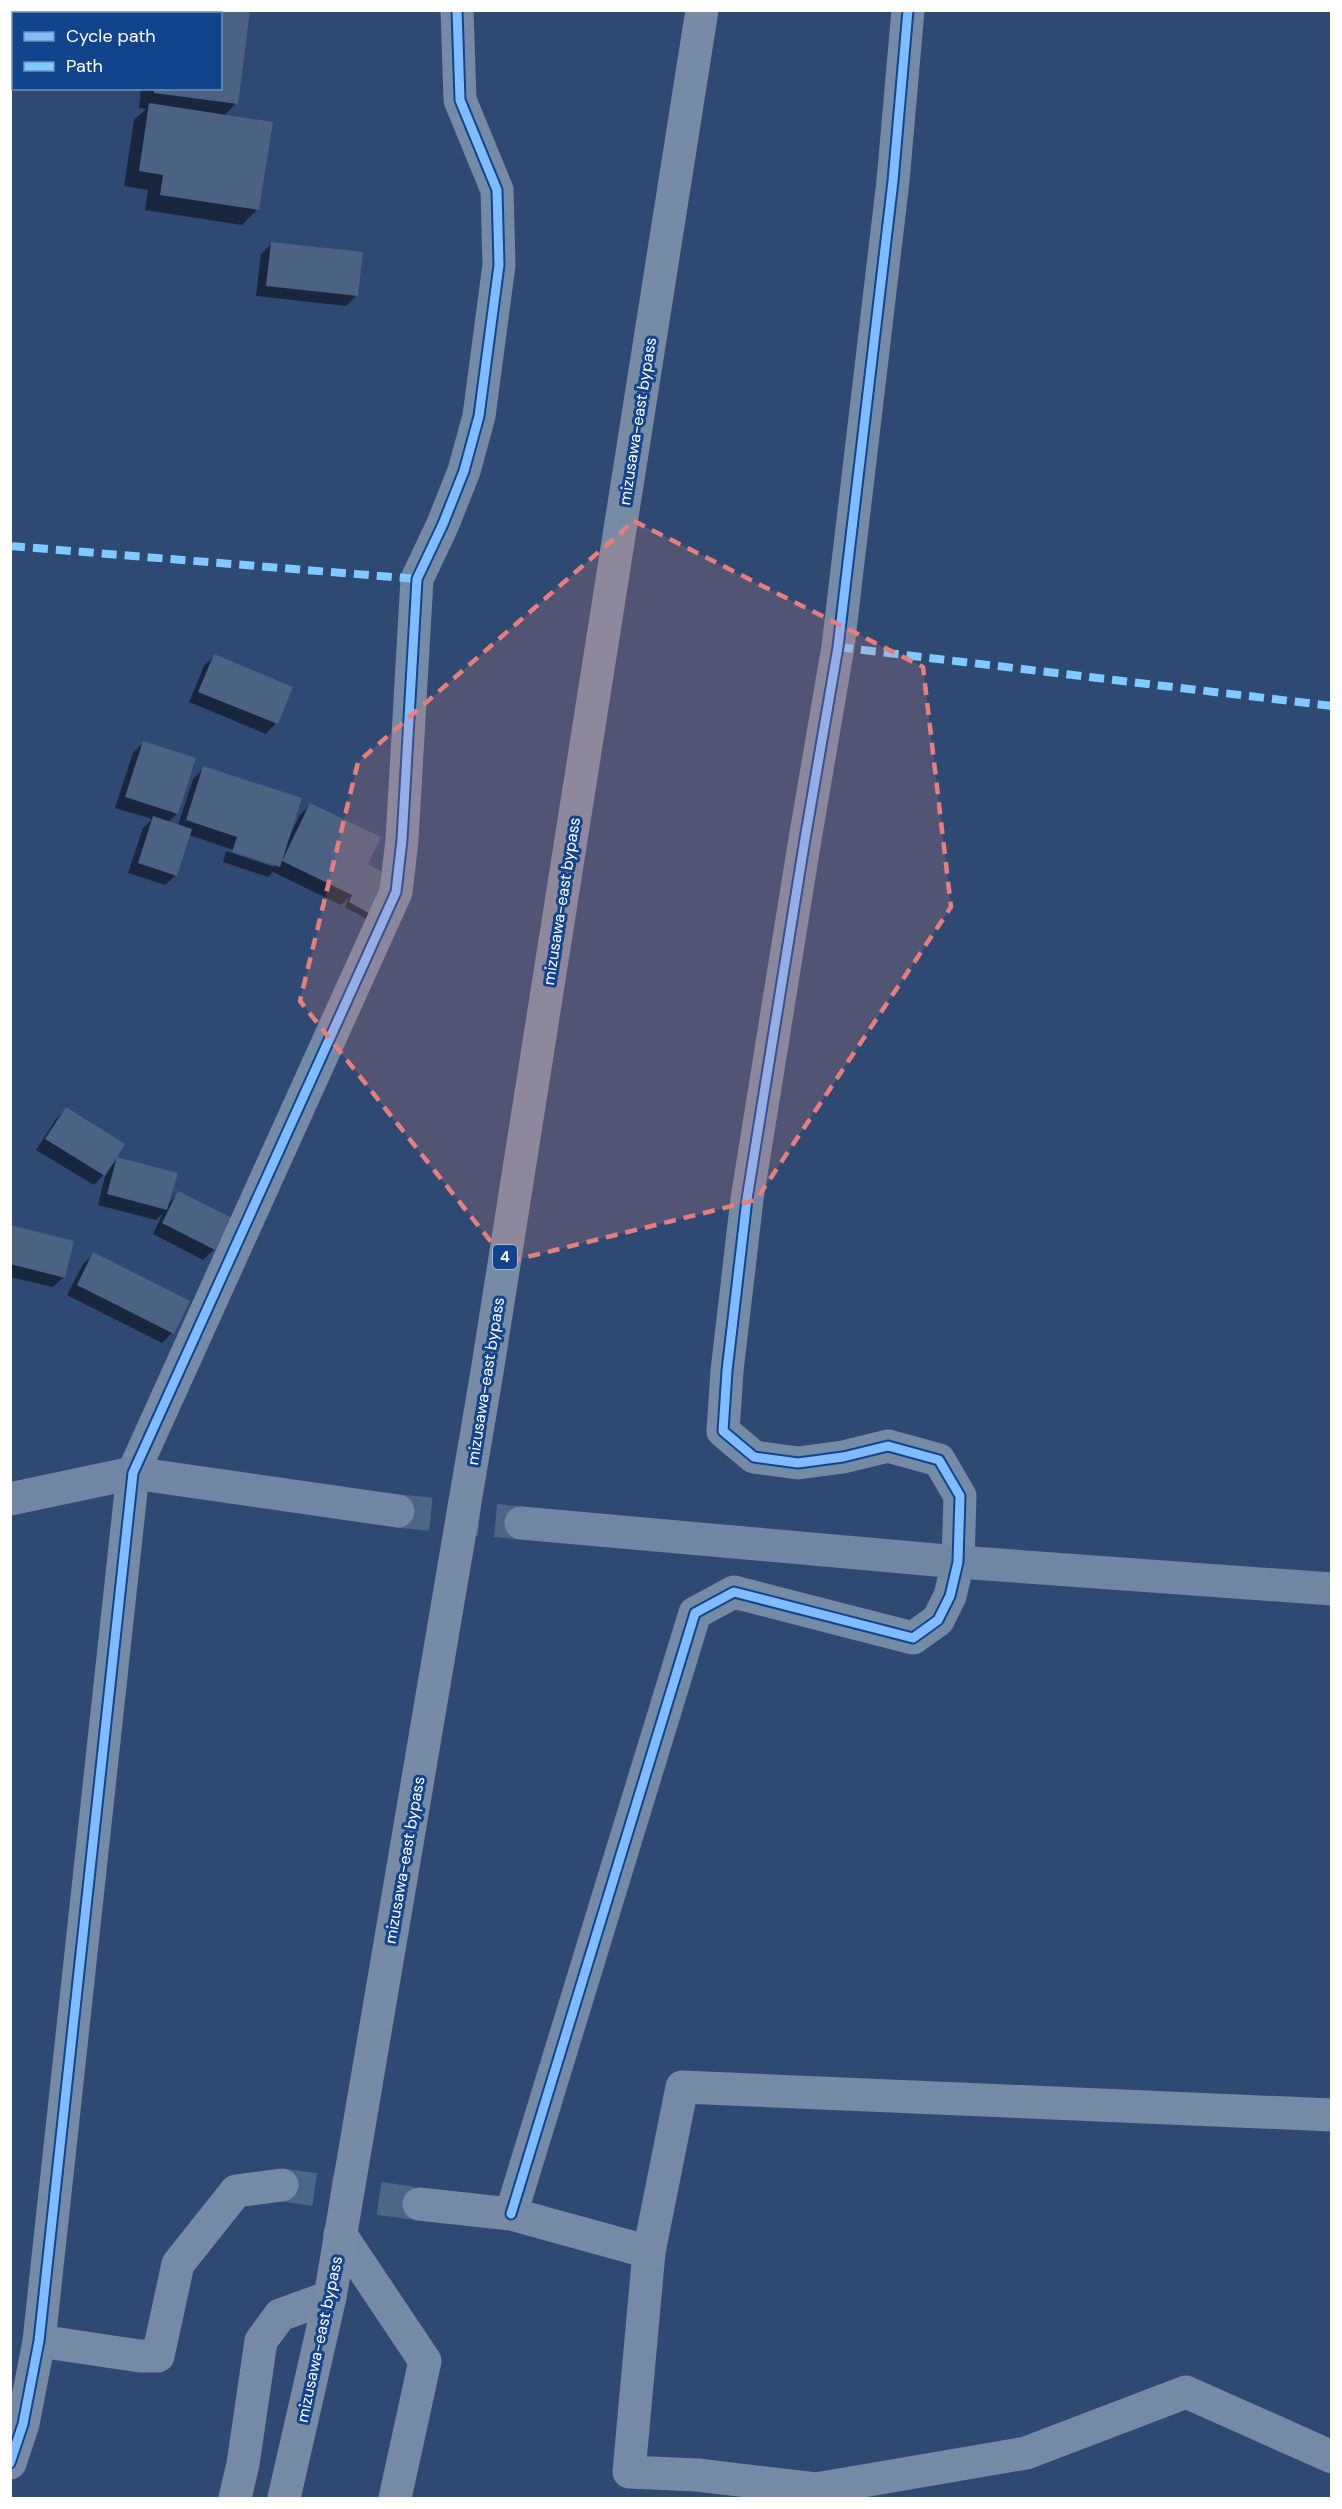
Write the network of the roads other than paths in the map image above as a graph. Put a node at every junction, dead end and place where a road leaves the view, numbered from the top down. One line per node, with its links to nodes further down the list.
1 (457, 10): 4 (street)
2 (702, 10): 14 (highway, mizusawa-east bypass / 4)
3 (908, 10): 8 (street)
4 (133, 1473): 5 (street); 6 (street); 17 (street)
5 (10, 1499)
6 (398, 1511)
7 (521, 1522): 8 (street)
8 (958, 1562): 9 (street); 13 (street)
9 (1332, 1589)
10 (1332, 2115): 15 (street)
11 (282, 2185): 17 (street)
12 (419, 2204): 13 (street)
13 (511, 2214): 15 (street)
14 (340, 2234): 16 (highway, mizusawa-east bypass / 4); 22 (street)
15 (649, 2252): 18 (street)
16 (330, 2297): 20 (street); 21 (highway, mizusawa-east bypass / 4)
17 (39, 2341): 19 (street)
18 (1332, 2457)
19 (10, 2463)
20 (235, 2499)
21 (284, 2499)
22 (395, 2499)

